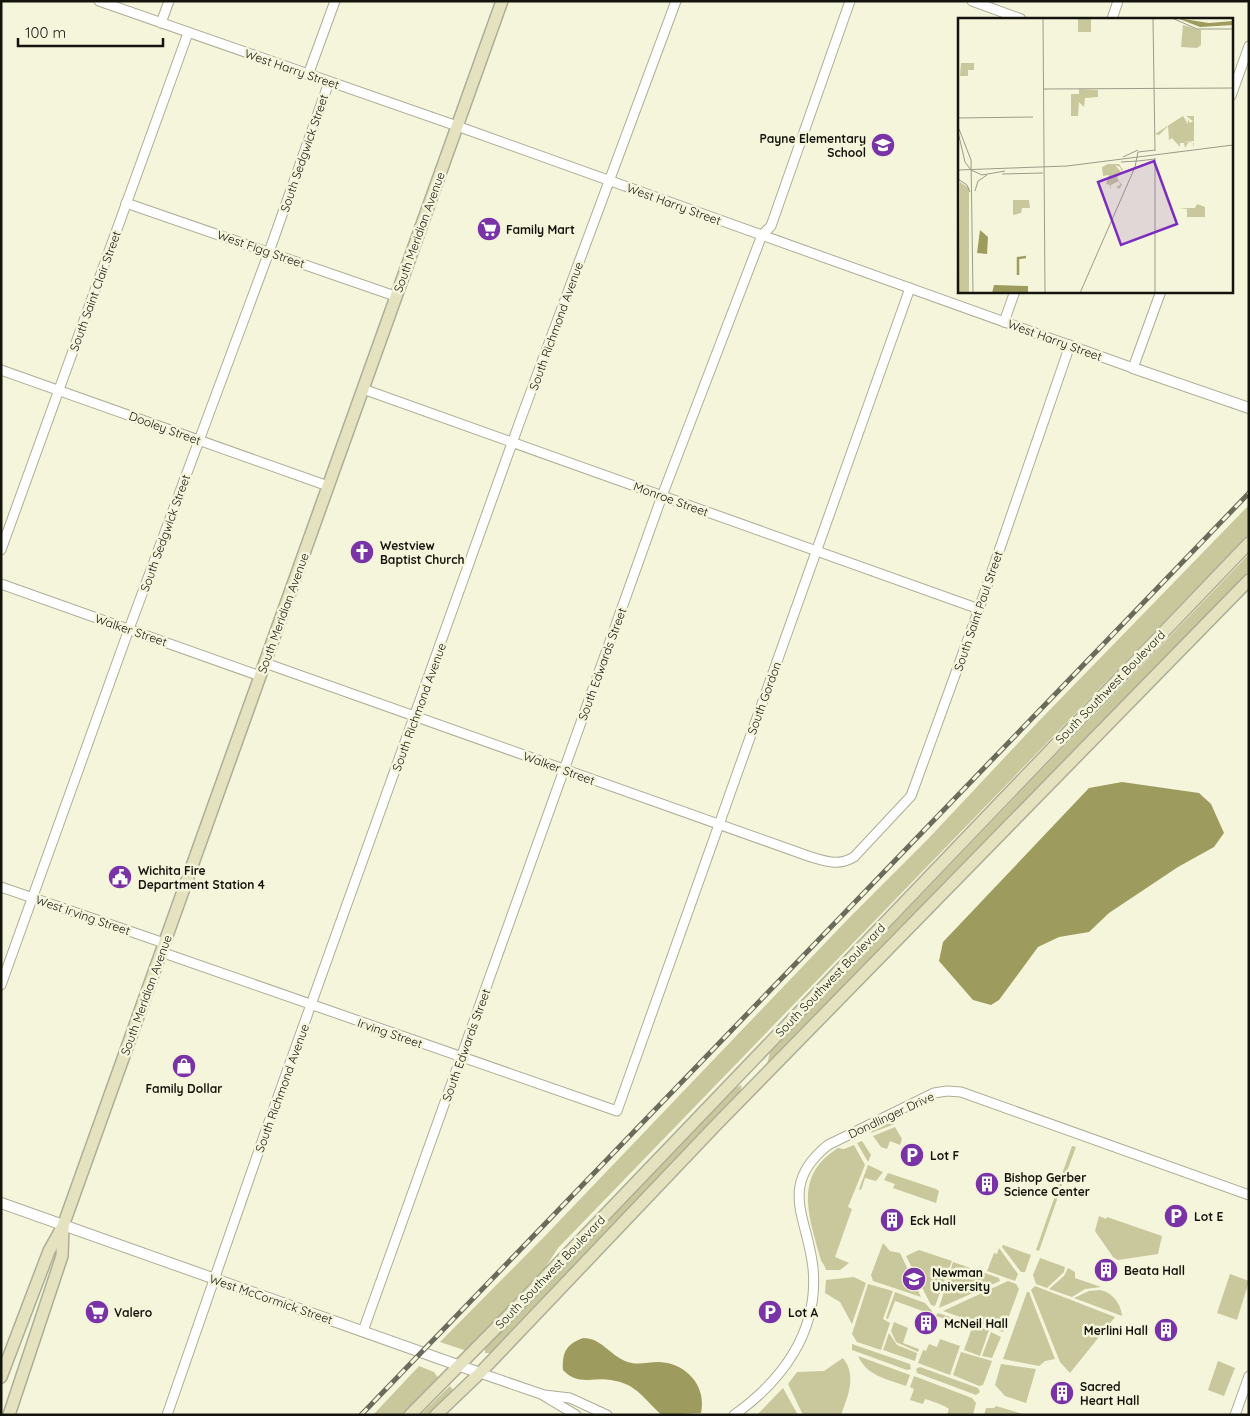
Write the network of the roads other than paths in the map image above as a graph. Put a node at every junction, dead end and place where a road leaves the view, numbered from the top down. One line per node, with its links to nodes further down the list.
1 (99, 1): 11 (street, West Harry Street)
2 (169, 1): 11 (street)
3 (335, 1): 14 (street)
4 (502, 1): 17 (main road, South Meridian Avenue)
5 (676, 1): 18 (street, South Richmond Avenue)
6 (850, 1): 20 (street, South Edwards Street)
7 (972, 1): 9 (street)
8 (1118, 1): 10 (street)
9 (1018, 18)
10 (1112, 18)
11 (161, 24): 12 (street, West Harry Street)
12 (188, 33): 14 (street, West Harry Street); 19 (street, South Saint Clair Street)
13 (1249, 46): 16 (street)
14 (308, 75): 15 (street, West Harry Street)
15 (329, 82): 17 (street, West Harry Street); 21 (street, South Sedgwick Street)
16 (1232, 93)
17 (457, 126): 18 (street, West Harry Street); 25 (main road, South Meridian Avenue)
18 (610, 181): 20 (street, West Harry Street); 34 (street, South Richmond Avenue)
19 (126, 203): 21 (street, West Figg Street); 31 (street, South Saint Clair Street)
20 (762, 235): 22 (street, West Harry Street); 36 (street, South Edwards Street)
21 (269, 252): 25 (street, West Figg Street); 33 (street, South Sedgwick Street)
22 (910, 288): 26 (street, West Harry Street); 39 (street, South Gordon)
23 (1015, 292): 26 (street)
24 (1160, 292): 28 (street)
25 (395, 296): 30 (main road, South Meridian Avenue)
26 (1004, 322): 27 (street, West Harry Street)
27 (1070, 345): 28 (street, West Harry Street); 42 (street, South Saint Paul Street)
28 (1133, 368): 32 (street, West Harry Street)
29 (1, 370): 31 (street, Dooley Street)
30 (363, 388): 34 (street, Monroe Street); 35 (main road, South Meridian Avenue)
31 (59, 390): 33 (street, Dooley Street); 38 (street, South Saint Clair Street)
32 (1249, 408)
33 (199, 440): 35 (street, Dooley Street); 43 (street, South Sedgwick Street)
34 (512, 442): 36 (street, Monroe Street); 46 (street, South Richmond Avenue)
35 (328, 486): 44 (main road, South Meridian Avenue)
36 (662, 496): 39 (street, Monroe Street); 47 (street, South Edwards Street)
37 (1249, 543): 62 (main road, South Southwest Boulevard)
38 (1, 550)
39 (816, 552): 42 (street, Monroe Street); 48 (street, South Gordon)
40 (1249, 580): 63 (main road, South Southwest Boulevard)
41 (1, 584): 43 (street, Walker Street)
42 (979, 609): 49 (street, South Saint Paul Street)
43 (130, 630): 45 (street, Walker Street); 51 (street, South Sedgwick Street)
44 (265, 663): 45 (main road, South Meridian Avenue); 46 (street, Walker Street)
45 (260, 676): 52 (main road, South Meridian Avenue)
46 (416, 717): 47 (street, Walker Street); 54 (street, South Richmond Avenue)
47 (564, 770): 48 (street, Walker Street); 55 (street, South Edwards Street)
48 (719, 825): 49 (street, Walker Street); 56 (street, South Gordon)
49 (854, 857)
50 (1, 887): 51 (street, West Irving Street)
51 (33, 898): 52 (street, West Irving Street); 53 (street, South Sedgwick Street)
52 (162, 948): 54 (street, Irving Street); 59 (main road, South Meridian Avenue)
53 (1, 985)
54 (312, 1005): 55 (street, Irving Street); 60 (street, South Richmond Avenue)
55 (461, 1058): 56 (street, Irving Street); 61 (street, South Edwards Street)
56 (618, 1108)
57 (1249, 1195): 73 (street, Dondlinger Drive)
58 (1, 1203): 59 (street, West McCormick Street)
59 (64, 1226): 60 (street, West McCormick Street); 65 (main road, South Meridian Avenue); 67 (main road, South Meridian Avenue)
60 (215, 1279): 61 (street, West McCormick Street); 68 (street, South Richmond Avenue)
61 (363, 1330): 62 (street, West McCormick Street)
62 (459, 1364): 63 (street, West McCormick Street); 69 (main road, South Southwest Boulevard)
63 (480, 1373): 66 (street, West McCormick Street); 70 (main road, South Southwest Boulevard)
64 (1249, 1376): 74 (street)
65 (1, 1377)
66 (541, 1394): 71 (street, West McCormick Street); 72 (street, West McCormick Street)
67 (9, 1415)
68 (167, 1415)
69 (410, 1415)
70 (436, 1415)
71 (576, 1415)
72 (607, 1415)
73 (734, 1415)
74 (1235, 1415)

